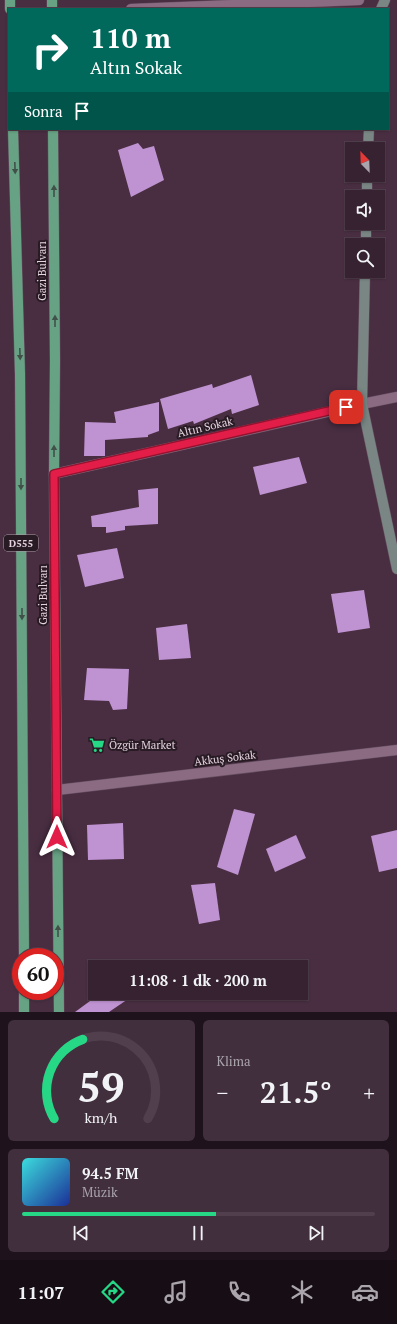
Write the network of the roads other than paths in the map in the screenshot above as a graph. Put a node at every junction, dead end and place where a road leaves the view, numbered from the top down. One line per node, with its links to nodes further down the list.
1 (359, 0): 2 (street)
2 (156, 8)
3 (14, 130): 14 (main road, Gazi Bulvarı / D555, one-way to 14)
4 (53, 130): 10 (main road, Gazi Bulvarı, one-way to 4)
5 (369, 130): 6 (main road)
6 (368, 142)
7 (365, 278): 9 (main road)
8 (397, 397): 9 (street, Altın Sokak)
9 (362, 404): 10 (street, Altın Sokak); 11 (main road)
10 (54, 474): 13 (main road, Gazi Bulvarı)
11 (397, 569)
12 (397, 750): 13 (street, Akkuş Sokak)
13 (57, 790): 17 (main road, Gazi Bulvarı, one-way to 13)
14 (24, 948)
15 (24, 1000): 16 (main road)
16 (24, 1012)
17 (59, 1012)

